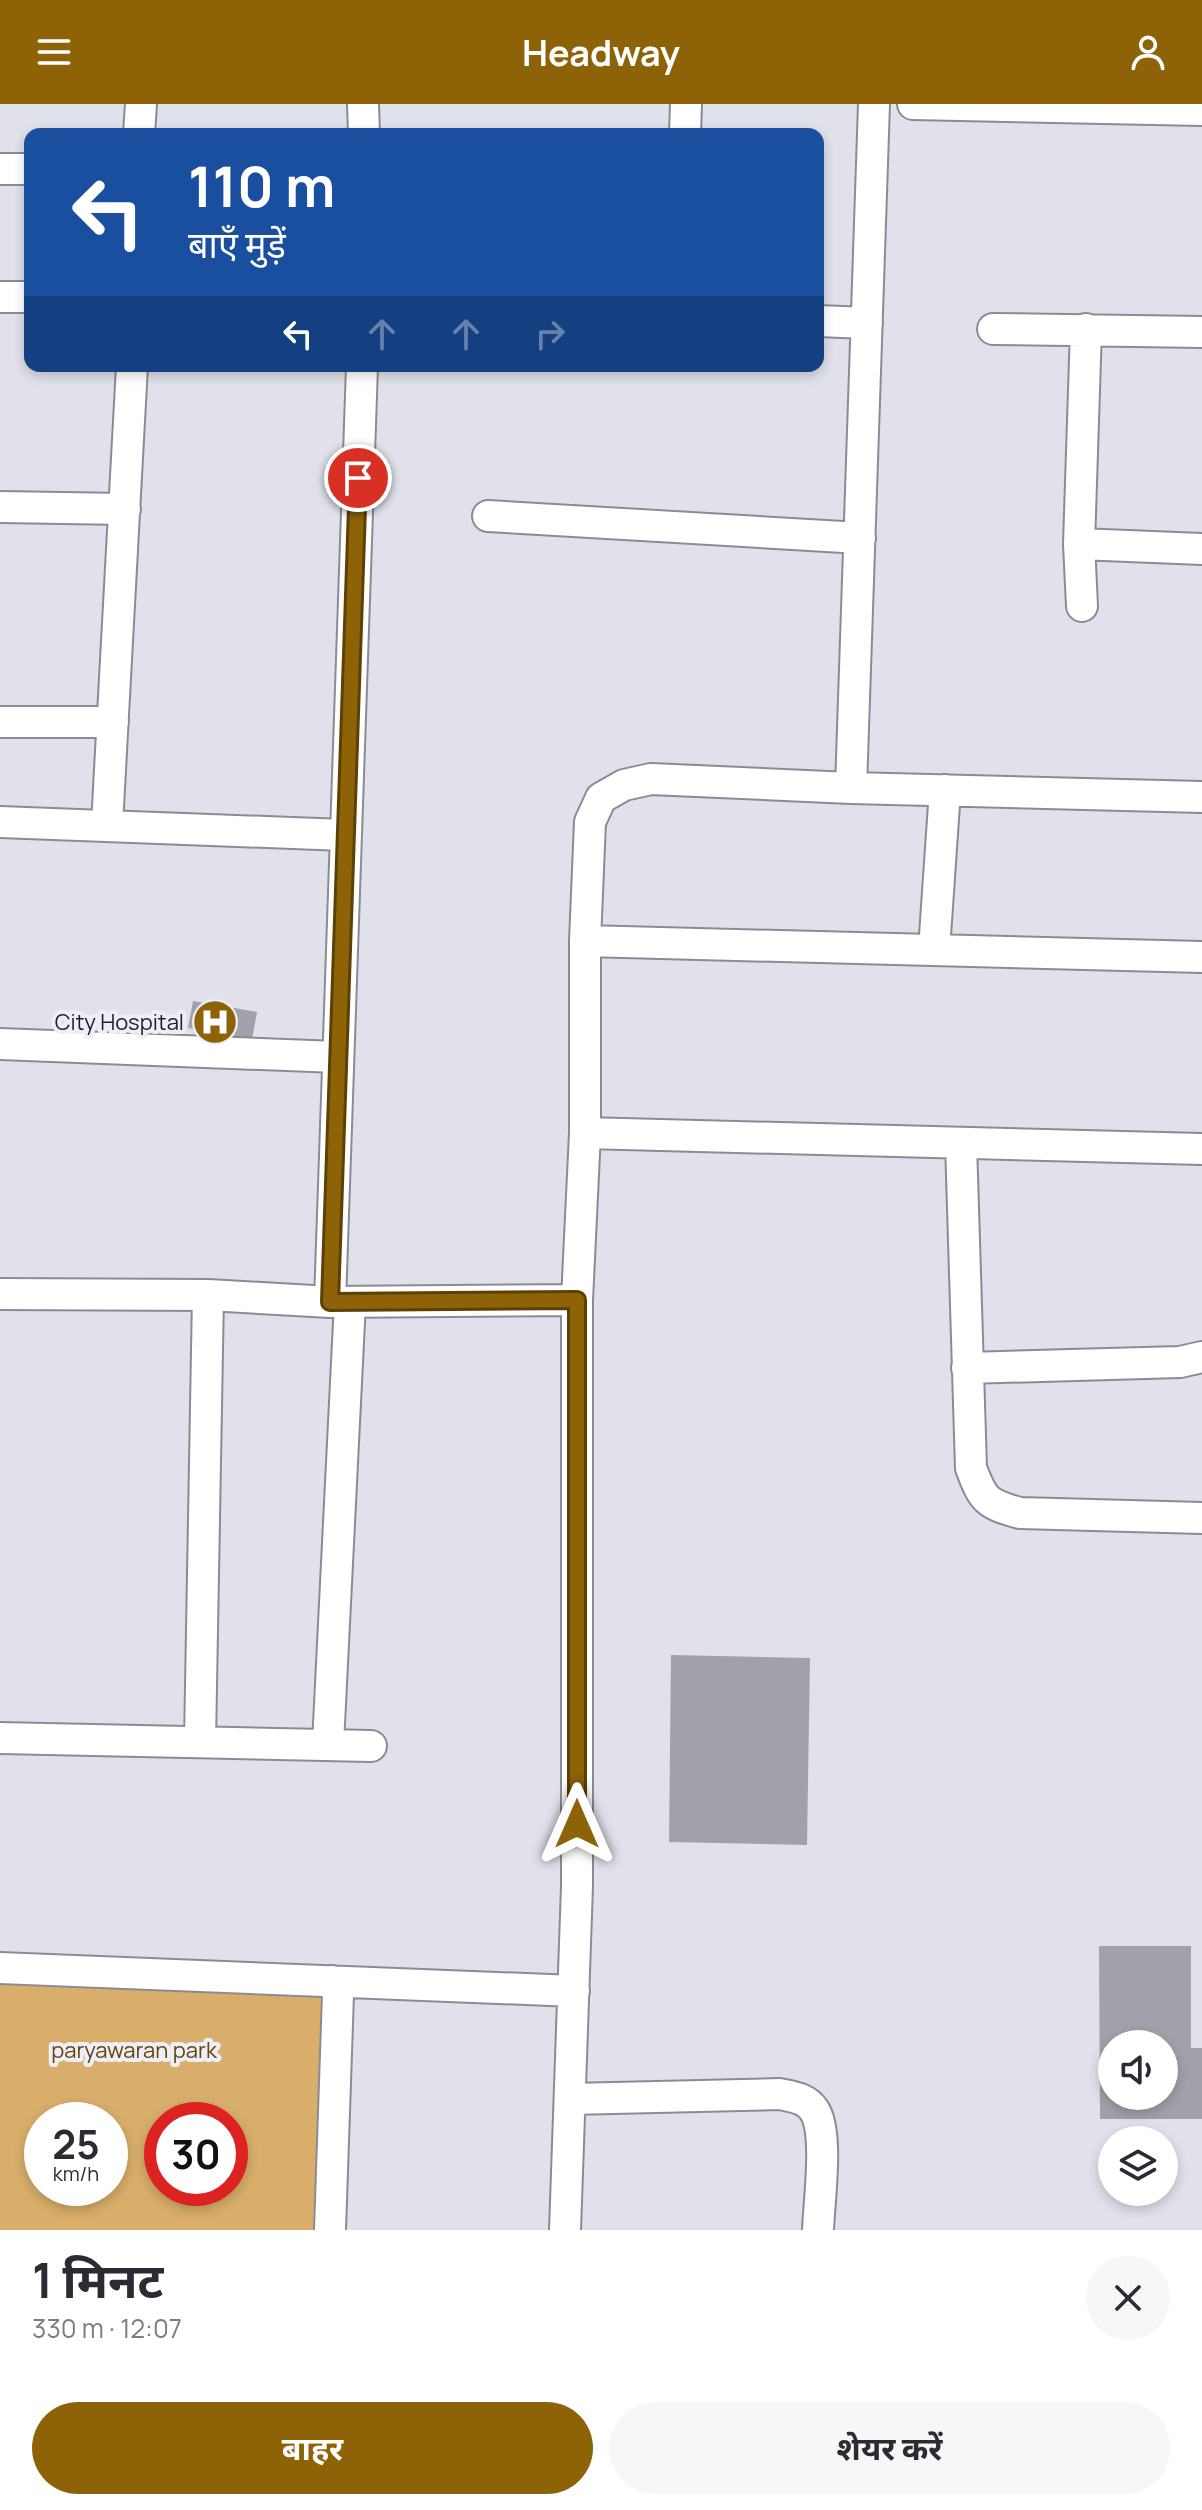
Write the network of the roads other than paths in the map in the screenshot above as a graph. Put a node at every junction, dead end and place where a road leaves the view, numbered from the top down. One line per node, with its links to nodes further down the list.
1 (141, 104): 8 (street)
2 (363, 104): 9 (street)
3 (686, 104): 10 (street)
4 (874, 104): 16 (street)
5 (913, 104): 6 (street)
6 (1121, 106): 7 (street)
7 (1202, 110)
8 (139, 128)
9 (364, 128)
10 (685, 128)
11 (0, 169): 12 (street)
12 (24, 169)
13 (0, 297): 14 (street)
14 (24, 297)
15 (824, 321): 16 (street)
16 (867, 323): 25 (street)
17 (993, 329): 18 (street)
18 (1086, 329): 19 (street); 26 (street)
19 (1202, 332)
20 (132, 372): 23 (street)
21 (362, 372): 36 (street)
22 (0, 507): 23 (street)
23 (125, 509): 30 (street)
24 (488, 516): 25 (street)
25 (860, 538): 31 (street)
26 (1079, 544): 27 (street); 28 (street)
27 (1202, 549)
28 (1082, 606)
29 (0, 722): 30 (street)
30 (113, 722): 35 (street)
31 (851, 788): 32 (street); 37 (street)
32 (945, 790): 33 (street); 38 (street)
33 (1202, 797)
34 (0, 822): 35 (street)
35 (107, 825): 36 (street)
36 (344, 835): 41 (street)
37 (585, 941): 38 (street); 42 (street)
38 (934, 950): 39 (street)
39 (1202, 957)
40 (0, 1044): 41 (street)
41 (337, 1057): 48 (street)
42 (585, 1133): 43 (street); 47 (street)
43 (961, 1143): 44 (street); 50 (street)
44 (1202, 1149)
45 (0, 1294): 46 (street)
46 (208, 1295): 48 (street); 53 (street)
47 (577, 1300): 48 (street); 58 (street)
48 (340, 1302): 54 (street)
49 (1202, 1357): 50 (street)
50 (967, 1368): 51 (street)
51 (1202, 1518)
52 (0, 1738): 53 (street)
53 (200, 1742): 54 (street)
54 (328, 1744): 55 (street)
55 (371, 1746)
56 (0, 1968): 57 (street)
57 (332, 1981): 58 (street); 60 (street)
58 (574, 1991): 59 (street)
59 (570, 2099): 61 (street); 62 (street)
60 (330, 2230)
61 (565, 2230)
62 (818, 2230)

